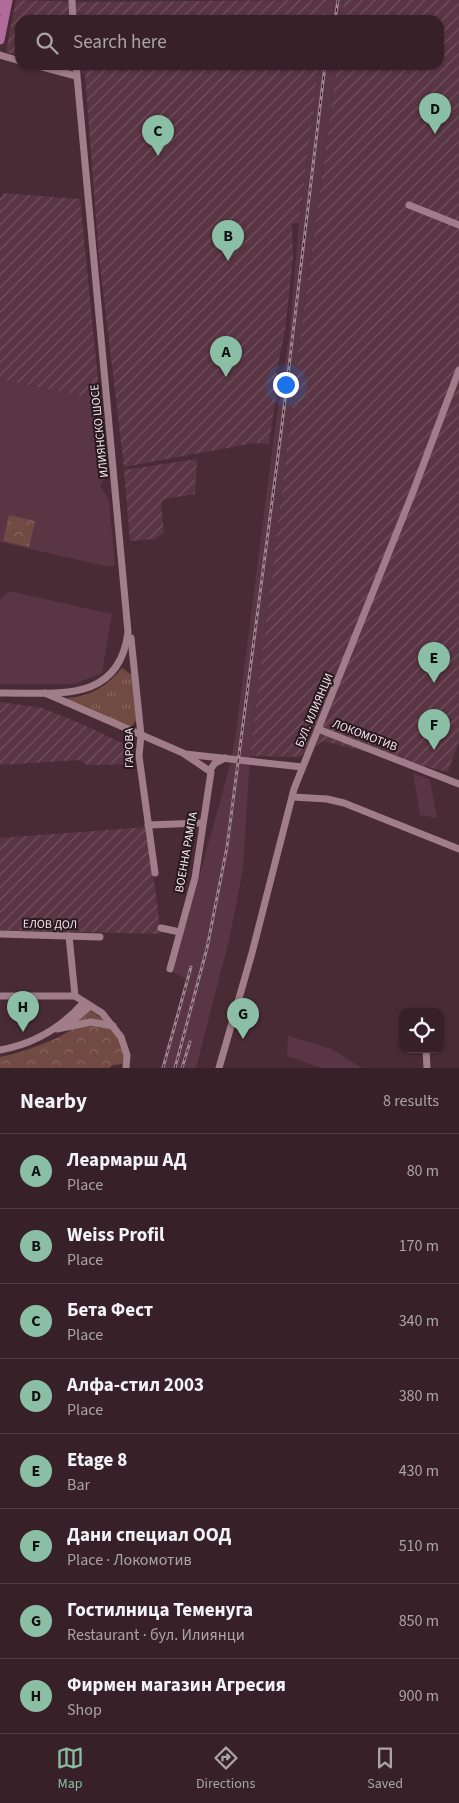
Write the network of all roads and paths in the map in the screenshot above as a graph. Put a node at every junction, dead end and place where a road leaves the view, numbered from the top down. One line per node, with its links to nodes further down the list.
1 (2, 0): 4 (main road)
2 (8, 0): 6 (main road)
3 (72, 0): 5 (street)
4 (0, 10)
5 (73, 15)
6 (0, 40)
7 (0, 55): 8 (street)
8 (15, 60)
9 (54, 70): 11 (street)
10 (76, 70): 11 (street, ИЛИЯНСКО ШОСЕ)
11 (76, 76): 15 (street, ИЛИЯНСКО ШОСЕ)
12 (409, 205): 13 (street)
13 (459, 225)
14 (459, 370): 18 (street, БУЛ. ИЛИЯНЦИ)
15 (129, 621): 17 (street, ИЛИЯНСКО ШОСЕ); 19 (street, ГАРОВА)
16 (0, 692): 17 (street, ИЛИЯНСКО ШОСЕ)
17 (42, 692): 19 (street)
18 (318, 729): 22 (street, БУЛ. ИЛИЯНЦИ); 24 (street, ЛОКОМОТИВ)
19 (141, 735): 20 (street); 27 (street, ГАРОВА)
20 (182, 753): 21 (street); 23 (street)
21 (226, 757): 22 (street); 23 (street)
22 (302, 767): 25 (street, БУЛ. ИЛИЯНЦИ)
23 (211, 773): 26 (street, ВОЕННА РАМПА)
24 (459, 784)
25 (293, 797): 28 (street); 45 (street, БУЛ. ИЛИЯНЦИ)
26 (202, 823): 27 (street); 31 (street, ВОЕННА РАМПА)
27 (148, 825): 29 (street, ГАРОВА)
28 (459, 849)
29 (155, 873)
30 (161, 928): 31 (street)
31 (180, 932): 35 (street, ВОЕННА РАМПА)
32 (0, 934): 33 (street, ЕЛОВ ДОЛ)
33 (70, 936): 34 (street, ЕЛОВ ДОЛ); 37 (street)
34 (100, 936)
35 (170, 969)
36 (0, 996): 37 (street)
37 (75, 996): 38 (street)
38 (86, 1004): 39 (street); 40 (street); 41 (street)
39 (114, 1026): 40 (street); 44 (street)
40 (66, 1027): 41 (street)
41 (54, 1030): 42 (street)
42 (0, 1050)
43 (426, 1053): 46 (street)
44 (126, 1068)
45 (219, 1068)
46 (427, 1068)

